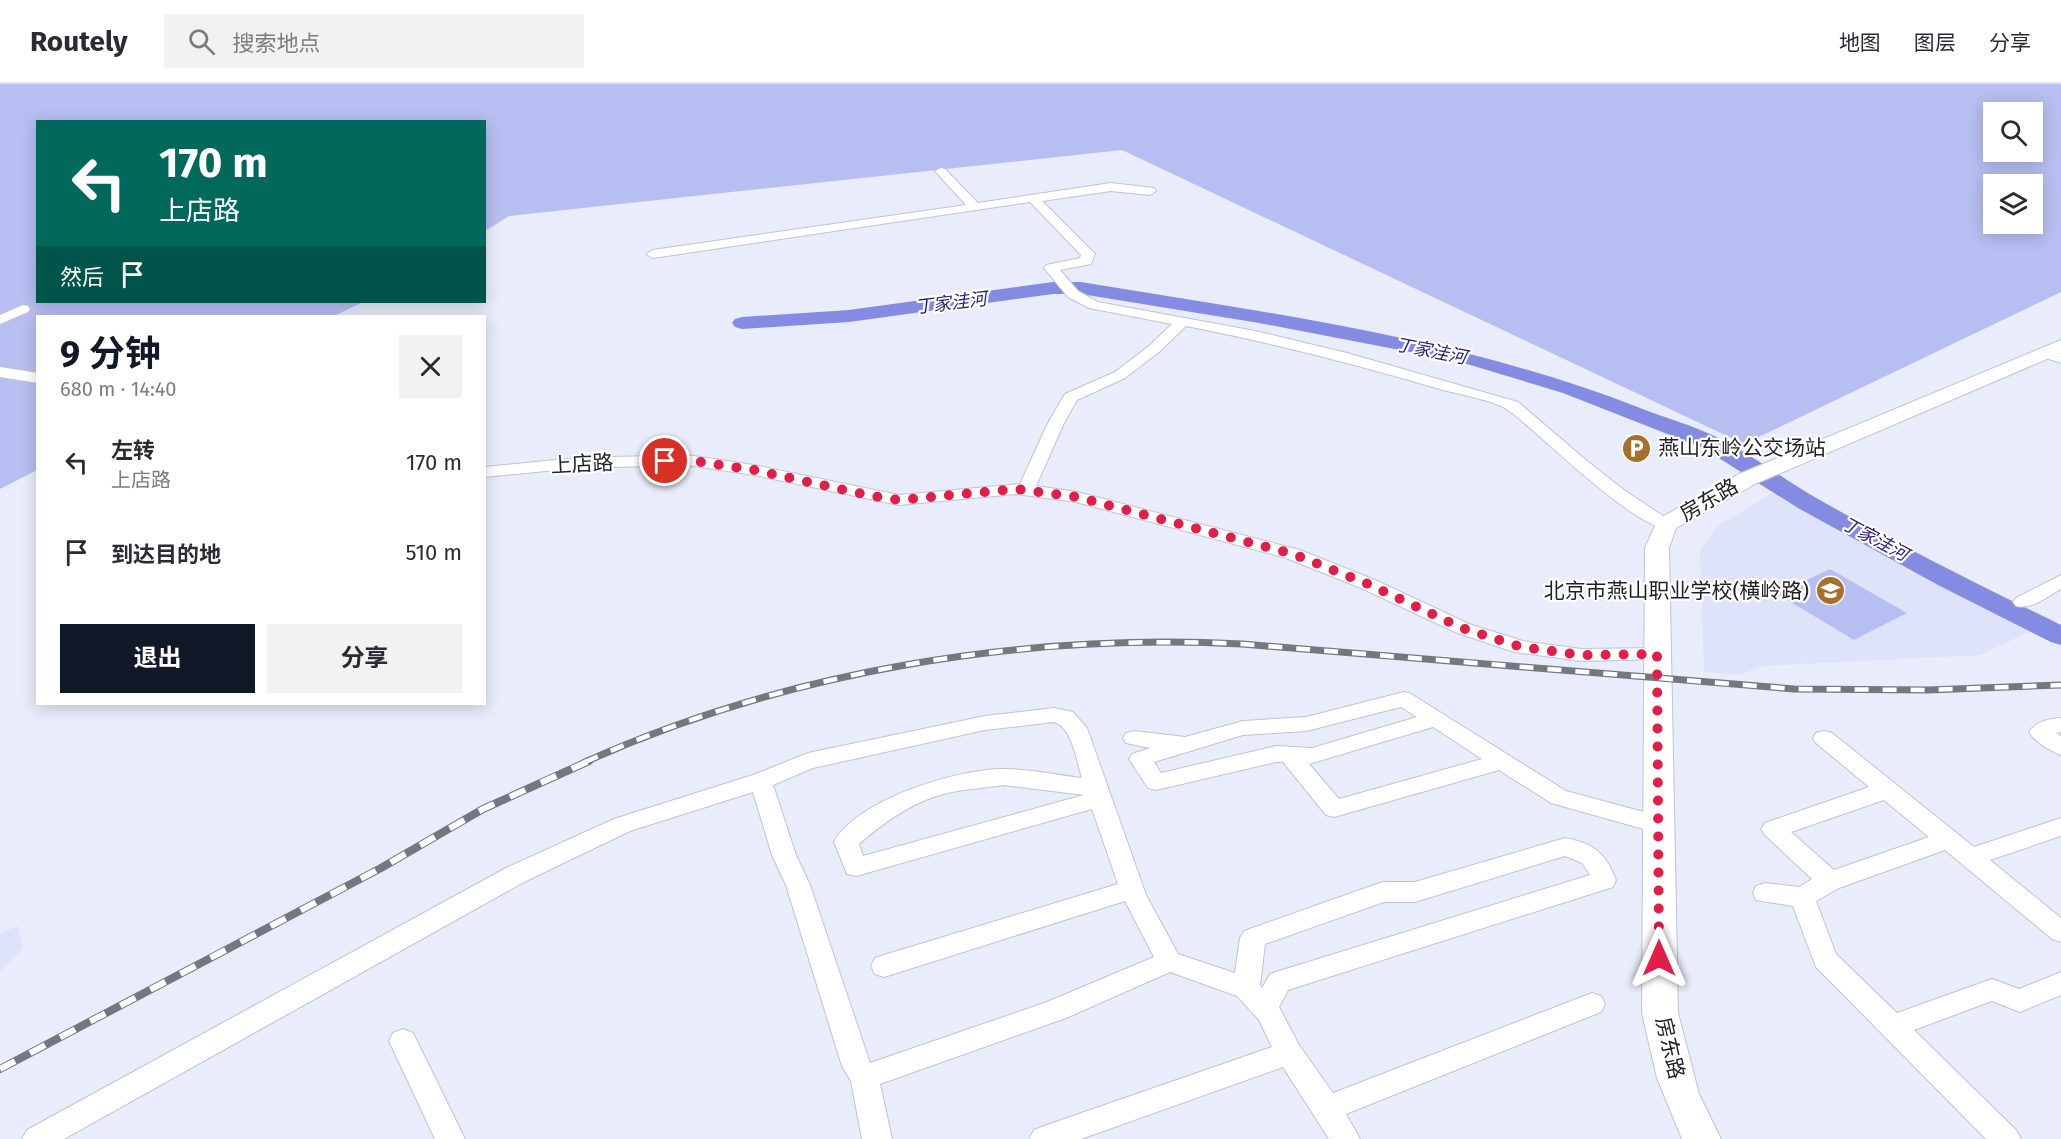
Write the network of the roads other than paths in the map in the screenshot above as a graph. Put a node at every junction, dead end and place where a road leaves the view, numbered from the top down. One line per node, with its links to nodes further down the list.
1 (941, 171): 4 (street)
2 (1150, 191): 3 (street)
3 (1034, 200): 4 (street); 8 (street)
4 (974, 206): 5 (street)
5 (653, 254)
6 (23, 309): 7 (street)
7 (0, 320)
8 (1182, 322): 13 (street); 14 (street)
9 (2056, 352): 14 (main road, 房东路)
10 (0, 372): 11 (street)
11 (36, 378)
12 (486, 472): 13 (street, 上店路)
13 (1026, 490): 17 (street, 上店路)
14 (1666, 524): 17 (main road, 房东路)
15 (2061, 581): 16 (street)
16 (2023, 602)
17 (1657, 654): 29 (main road, 房东路)
18 (1436, 719): 22 (street); 24 (street); 25 (street)
19 (2061, 725): 23 (street)
20 (1134, 738): 22 (street)
21 (1824, 738): 27 (street)
22 (1185, 745): 24 (street)
23 (2061, 747)
24 (1289, 754): 25 (street)
25 (1502, 761): 29 (street)
26 (761, 781): 28 (street); 47 (street); 49 (street)
27 (1887, 790): 31 (street); 33 (street)
28 (1099, 793): 28 (street); 34 (street)
29 (1658, 824): 54 (main road, 房东路)
30 (2061, 826): 32 (street)
31 (1948, 840): 32 (street); 33 (street)
32 (1969, 858): 37 (street)
33 (1830, 881): 36 (street)
34 (1132, 889): 38 (street); 39 (street)
35 (1765, 892): 36 (street)
36 (1802, 897): 44 (street)
37 (2061, 932)
38 (1169, 961): 41 (street); 47 (street)
39 (884, 966)
40 (2061, 983): 44 (street)
41 (1246, 988): 43 (street); 43 (street)
42 (1592, 1004): 48 (street)
43 (1265, 1009): 46 (street)
44 (1890, 1027): 55 (street)
45 (403, 1041): 50 (street)
46 (1289, 1053): 48 (street); 52 (street)
47 (864, 1077): 51 (street)
48 (1327, 1108): 53 (street)
49 (37, 1139)
50 (450, 1139)
51 (877, 1139)
52 (1044, 1139)
53 (1345, 1139)
54 (1702, 1139)
55 (2006, 1139)

